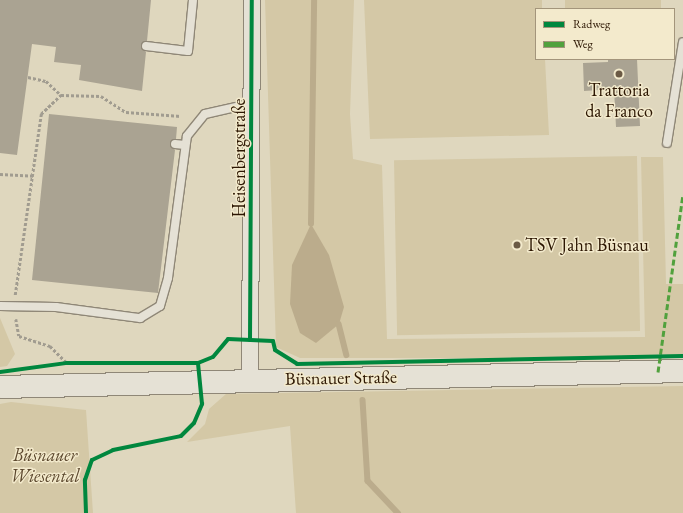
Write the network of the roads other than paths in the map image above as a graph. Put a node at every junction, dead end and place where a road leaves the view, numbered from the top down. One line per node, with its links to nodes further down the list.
1 (193, 0): 4 (lane)
2 (252, 0): 5 (street, Heisenbergstraße)
3 (683, 42): 6 (lane)
4 (146, 46)
5 (253, 103): 8 (lane); 11 (street, Heisenbergstraße)
6 (667, 143)
7 (176, 144): 8 (lane)
8 (185, 145): 9 (lane)
9 (0, 306)
10 (683, 371): 11 (street, Büsnauer Straße)
11 (250, 380): 12 (street, Büsnauer Straße)
12 (0, 387)

